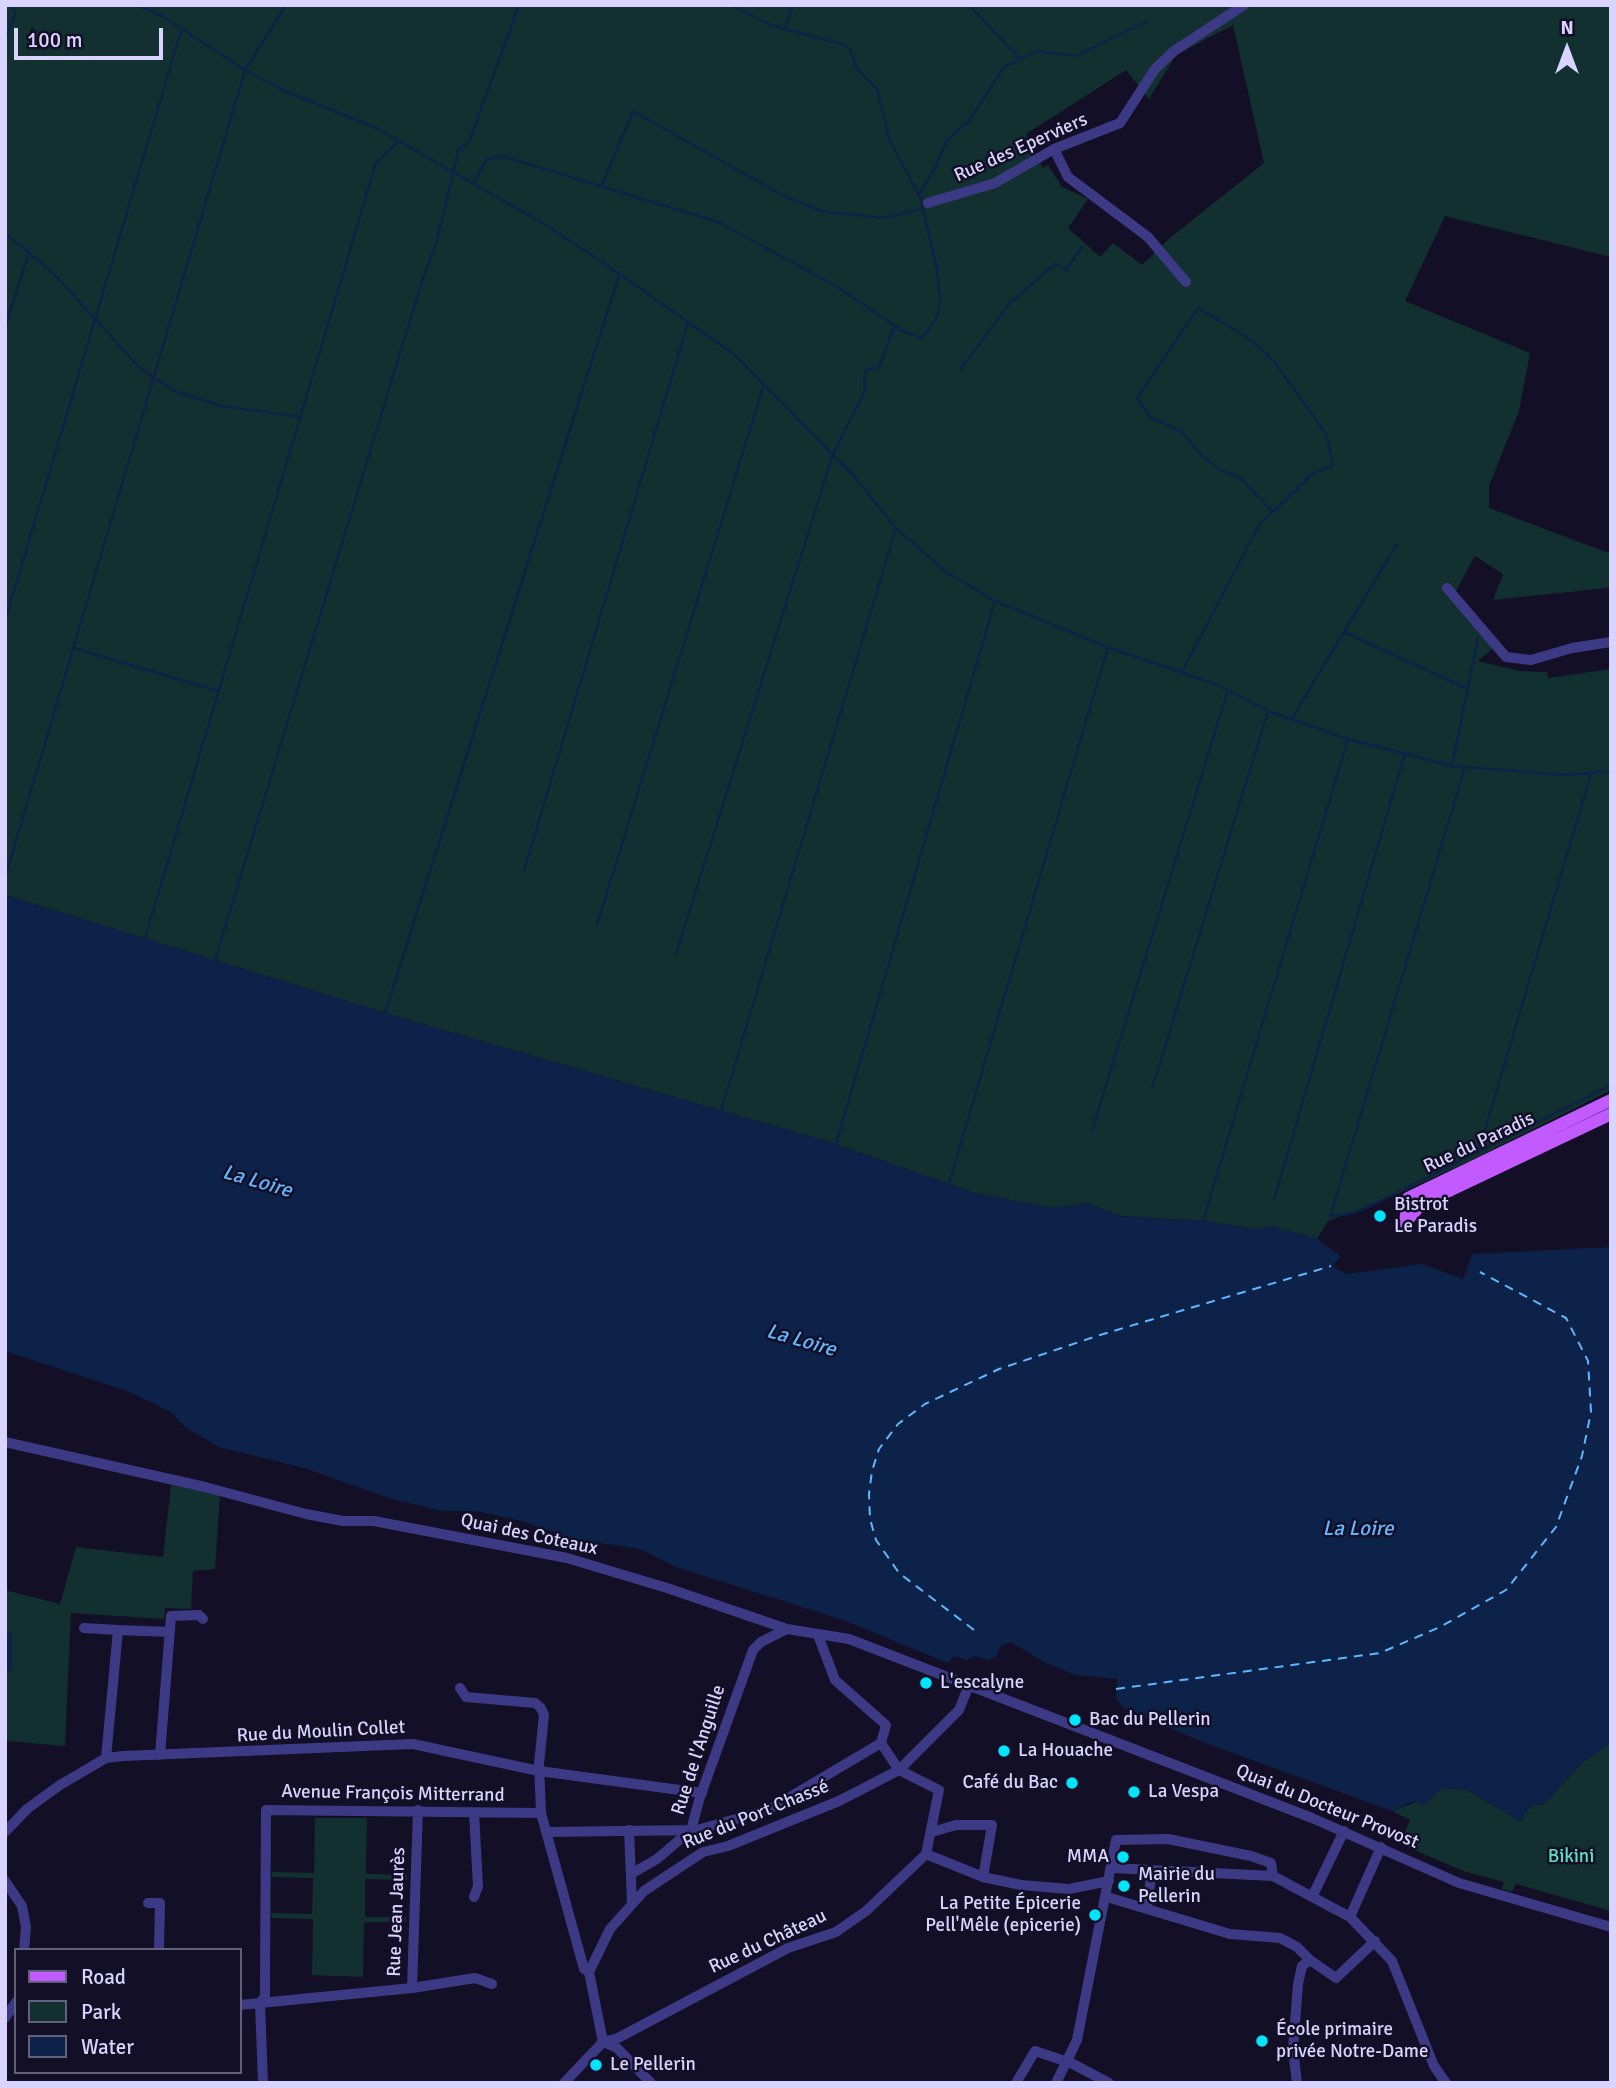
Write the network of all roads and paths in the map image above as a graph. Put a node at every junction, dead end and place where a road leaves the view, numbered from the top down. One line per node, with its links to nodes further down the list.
1 (1244, 5): 2 (street, Rue des Eperviers)
2 (1054, 149): 3 (street, Rue des Eperviers); 4 (street)
3 (928, 203)
4 (1186, 282)
5 (1447, 588): 6 (street)
6 (1611, 642)
7 (1611, 1100): 8 (main road, Rue du Paradis)
8 (1611, 1114)
9 (5, 1442): 12 (street, Quai des Coteaux)
10 (203, 1619): 14 (street)
11 (84, 1628): 13 (street)
12 (787, 1629): 15 (street, Quai des Coteaux); 24 (street, Rue de l'Anguille)
13 (118, 1630): 14 (street); 21 (street)
14 (170, 1632): 20 (street)
15 (818, 1635): 16 (street, Quai des Coteaux); 19 (street)
16 (969, 1685): 18 (street, Quai des Coteaux); 22 (street, Rue du Port Chassé)
17 (460, 1688): 23 (street)
18 (1033, 1710): 30 (street, Quai du Docteur Provost)
19 (881, 1738): 22 (street); 29 (street)
20 (160, 1755): 21 (street, Rue du Moulin Collet); 23 (street, Rue du Moulin Collet)
21 (106, 1758): 31 (street, Rue du Moulin Collet)
22 (899, 1770): 33 (street); 47 (street, Rue du Port Chassé)
23 (539, 1772): 24 (street, Rue du Moulin Collet); 27 (street)
24 (702, 1793): 29 (street, Rue de l'Anguille)
25 (418, 1810): 26 (street, Avenue François Mitterrand); 57 (street, Rue Jean Jaurès); 58 (street, Avenue François Mitterrand)
26 (474, 1813): 27 (street, Avenue François Mitterrand); 43 (street)
27 (541, 1814): 32 (street)
28 (629, 1830): 29 (street); 32 (street); 38 (street)
29 (691, 1830): 38 (street, Rue de l'Anguille)
30 (1344, 1831): 34 (street, Quai du Docteur Provost); 45 (street)
31 (5, 1832)
32 (547, 1832): 55 (street)
33 (932, 1832): 35 (street); 40 (street)
34 (1381, 1847): 49 (street); 50 (street, Quai du Docteur Provost)
35 (926, 1854): 40 (street); 60 (street, Rue du Château)
36 (1112, 1868): 37 (street); 39 (street); 42 (street)
37 (1152, 1870): 39 (street); 48 (street)
38 (631, 1874): 47 (street)
39 (1273, 1876): 45 (street)
40 (983, 1877): 42 (street)
41 (5, 1881): 52 (street)
42 (1109, 1881): 44 (street)
43 (474, 1897)
44 (1107, 1897): 48 (street); 61 (street)
45 (1312, 1897): 49 (street)
46 (148, 1903): 53 (street)
47 (632, 1903): 55 (street, Rue du Port Chassé)
48 (1147, 1907): 54 (street)
49 (1350, 1917): 51 (street)
50 (1611, 1927)
51 (1375, 1941): 54 (street); 69 (street)
52 (24, 1948)
53 (159, 1948)
54 (1310, 1960): 68 (street)
55 (589, 1972): 60 (street)
56 (492, 1983): 57 (street)
57 (412, 1988): 58 (street, Rue Jean Jaurès)
58 (260, 2004): 59 (street, Rue Jean Jaurès); 62 (street, Avenue François Mitterrand)
59 (242, 2005)
60 (603, 2042): 63 (street, Rue du Château); 64 (street)
61 (1066, 2061): 65 (street); 66 (street); 67 (street)
62 (263, 2083)
63 (564, 2083)
64 (651, 2083)
65 (1016, 2083)
66 (1056, 2083)
67 (1109, 2083)
68 (1297, 2083)
69 (1446, 2083)

